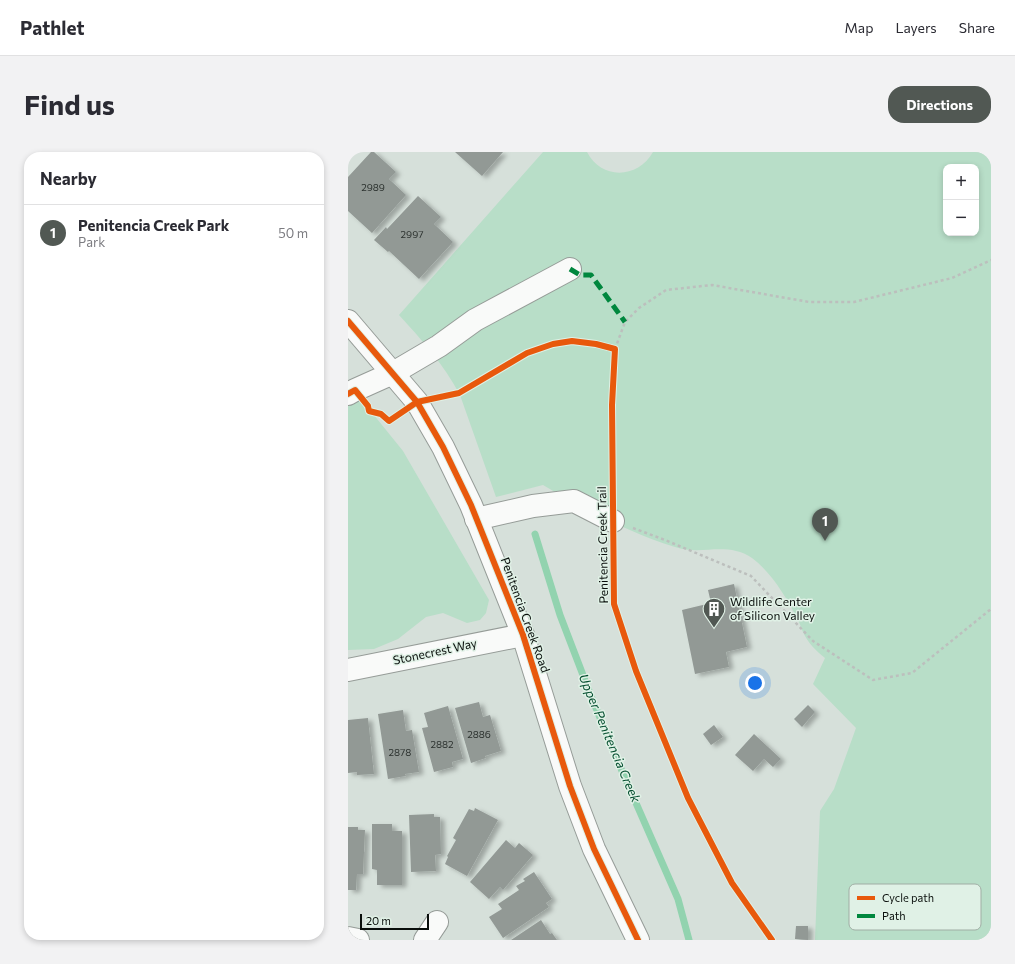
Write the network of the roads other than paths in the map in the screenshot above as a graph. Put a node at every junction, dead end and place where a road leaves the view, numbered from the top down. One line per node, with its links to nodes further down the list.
1 (570, 270): 3 (street)
2 (348, 321): 3 (street, Penitencia Creek Road)
3 (393, 373): 4 (street); 5 (street, Penitencia Creek Road)
4 (348, 394)
5 (476, 519): 6 (street); 7 (street, Penitencia Creek Road)
6 (613, 521)
7 (523, 634): 8 (street, Stonecrest Way); 13 (street, Penitencia Creek Road)
8 (348, 670)
9 (437, 922): 12 (street)
10 (348, 938): 11 (street)
11 (358, 940)
12 (425, 940)
13 (638, 940)

